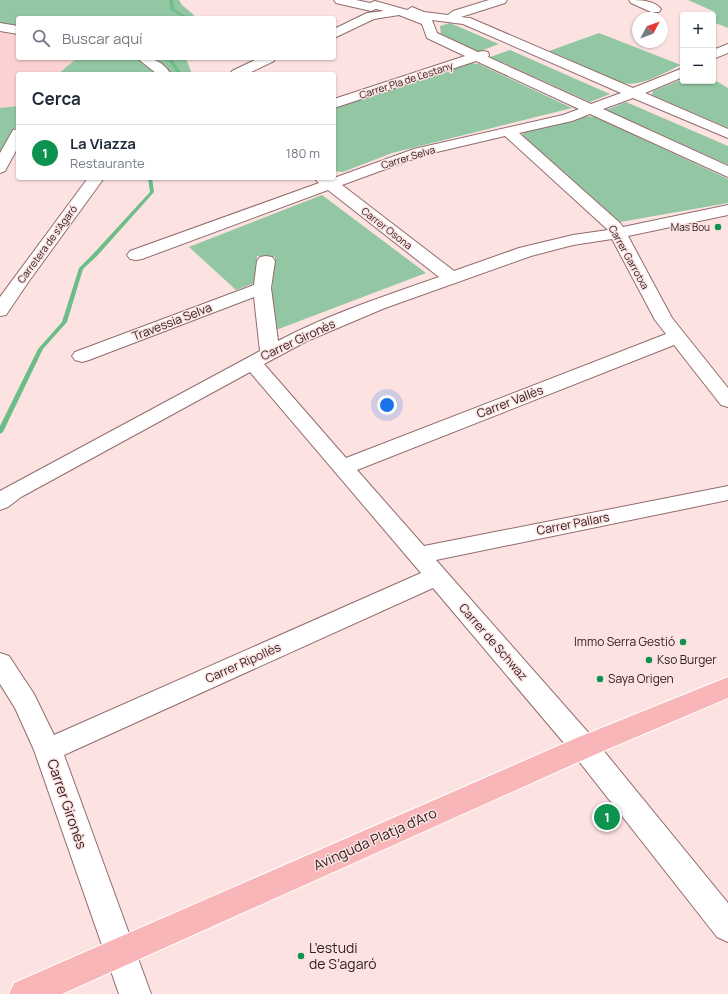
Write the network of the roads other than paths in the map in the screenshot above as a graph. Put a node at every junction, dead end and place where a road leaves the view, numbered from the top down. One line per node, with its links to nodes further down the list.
1 (340, 0): 4 (street)
2 (501, 0): 7 (street)
3 (635, 0): 6 (street)
4 (378, 4): 5 (street); 8 (street)
5 (402, 7): 7 (street); 11 (street); 15 (street)
6 (655, 9)
7 (452, 18): 12 (street)
8 (336, 25)
9 (0, 27): 10 (street)
10 (16, 30)
11 (336, 33)
12 (518, 43): 15 (street, Carrer Pla de Ľestany); 21 (street)
13 (728, 48): 14 (street)
14 (716, 54)
15 (477, 57): 22 (street, Carrer Pla de Ľestany); 23 (street)
16 (146, 60): 18 (street)
17 (265, 60): 19 (street)
18 (162, 72)
19 (241, 72)
20 (680, 73): 21 (street, Carrer Selva)
21 (633, 93): 23 (street, Carrer Selva); 25 (street)
22 (336, 103)
23 (591, 109): 24 (street, Carrer Selva); 28 (street)
24 (509, 132): 29 (street, Carrer Selva); 33 (street, Carrer Garrotxa)
25 (728, 134)
26 (16, 137): 27 (street)
27 (0, 168)
28 (728, 172)
29 (336, 178)
30 (95, 180): 38 (street, Carretera de s'Agaró)
31 (326, 181): 34 (street, Carrer Selva); 36 (street, Carrer Osona)
32 (728, 210): 33 (street, Carrer Gironès)
33 (617, 233): 36 (street, Carrer Gironès); 39 (street, Carrer Garrotxa)
34 (136, 254)
35 (266, 261): 37 (street)
36 (452, 278): 41 (street, Carrer Gironès)
37 (262, 288): 40 (street, Travessia Selva); 41 (street)
38 (0, 311)
39 (676, 337): 42 (street, Carrer Garrotxa); 43 (street, Carrer Vallès)
40 (82, 356)
41 (261, 357): 43 (street, Carrer de Schwaz); 45 (street, Carrer Gironès)
42 (728, 401)
43 (343, 467): 46 (street, Carrer de Schwaz)
44 (728, 493): 46 (street, Carrer Pallars)
45 (0, 502)
46 (419, 555): 47 (street, Carrer de Schwaz)
47 (437, 576): 50 (street, Carrer de Schwaz); 51 (street, Carrer Ripollès)
48 (0, 663): 51 (street, Carrer Gironès)
49 (728, 687): 50 (main road, Avinguda Platja d'Aro)
50 (584, 747): 52 (street, Carrer de Schwaz); 53 (main road, Avinguda Platja d'Aro)
51 (48, 750): 53 (street, Carrer Gironès)
52 (728, 927)
53 (120, 951): 54 (main road, Avinguda Platja d'Aro); 55 (street, Carrer Gironès)
54 (25, 994)
55 (135, 994)

